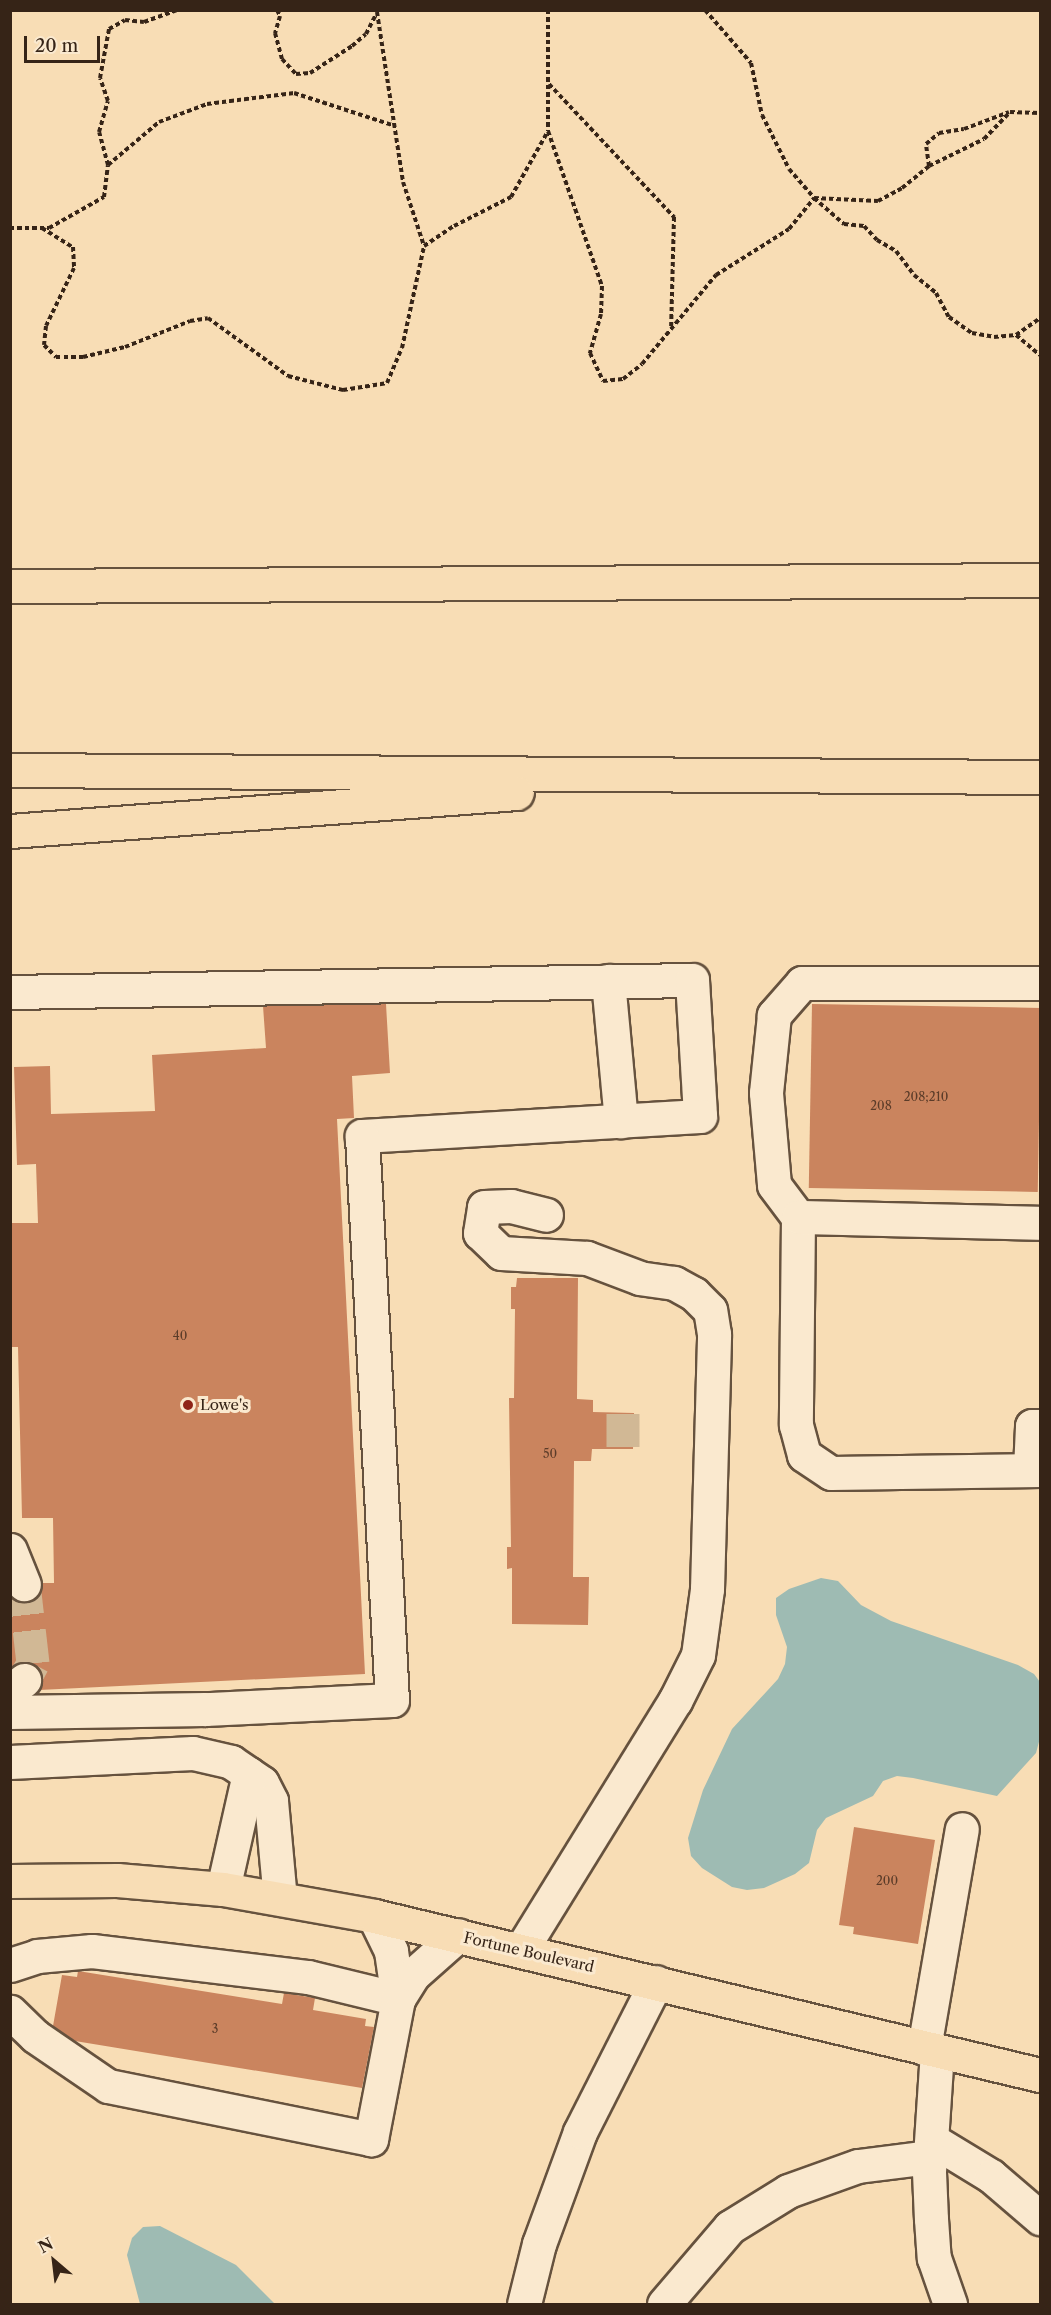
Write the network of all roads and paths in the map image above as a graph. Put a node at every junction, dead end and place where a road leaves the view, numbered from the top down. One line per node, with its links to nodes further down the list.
1 (177, 10): 11 (path)
2 (277, 10): 5 (path)
3 (548, 10): 6 (path)
4 (705, 10): 13 (path)
5 (377, 11): 9 (path)
6 (548, 83): 10 (path); 18 (path)
7 (1010, 112): 8 (path); 12 (path); 12 (path)
8 (1041, 113)
9 (395, 126): 11 (path); 16 (path)
10 (548, 131): 16 (path); 18 (path)
11 (108, 165): 15 (path)
12 (929, 166): 13 (path)
13 (814, 198): 18 (path); 19 (path)
14 (10, 228): 15 (path)
15 (42, 228): 16 (path)
16 (424, 246)
17 (1041, 318): 19 (path)
18 (671, 329)
19 (1016, 335): 20 (path)
20 (1041, 355)
21 (1041, 580): 22 (main road)
22 (10, 586)
23 (10, 770): 24 (main road)
24 (767, 776): 25 (main road); 26 (main road)
25 (1041, 777)
26 (10, 831)
27 (608, 981): 29 (street); 30 (street); 30 (street)
28 (1041, 982): 32 (street)
29 (10, 992)
30 (621, 1121): 38 (street)
31 (546, 1215): 47 (street)
32 (798, 1217): 33 (street); 35 (street)
33 (1041, 1223)
34 (1041, 1426): 35 (street)
35 (1035, 1469)
36 (10, 1550): 37 (street)
37 (24, 1584)
38 (10, 1712)
39 (10, 1762): 40 (street)
40 (249, 1774): 43 (street); 44 (street)
41 (962, 1829): 52 (street)
42 (10, 1881): 43 (main road, Fortune Boulevard)
43 (223, 1889): 44 (main road, Fortune Boulevard)
44 (280, 1899): 45 (main road, Fortune Boulevard)
45 (374, 1916): 46 (main road, Fortune Boulevard); 50 (street)
46 (458, 1935): 47 (main road, Fortune Boulevard); 50 (street)
47 (521, 1950): 49 (main road, Fortune Boulevard)
48 (10, 1965): 50 (street)
49 (656, 1982): 52 (main road, Fortune Boulevard); 56 (street)
50 (398, 1999): 51 (street)
51 (10, 2012)
52 (931, 2050): 53 (main road, Fortune Boulevard); 54 (street)
53 (1041, 2075)
54 (931, 2148): 55 (street); 57 (street); 58 (street)
55 (1041, 2218)
56 (524, 2304)
57 (664, 2304)
58 (950, 2304)

